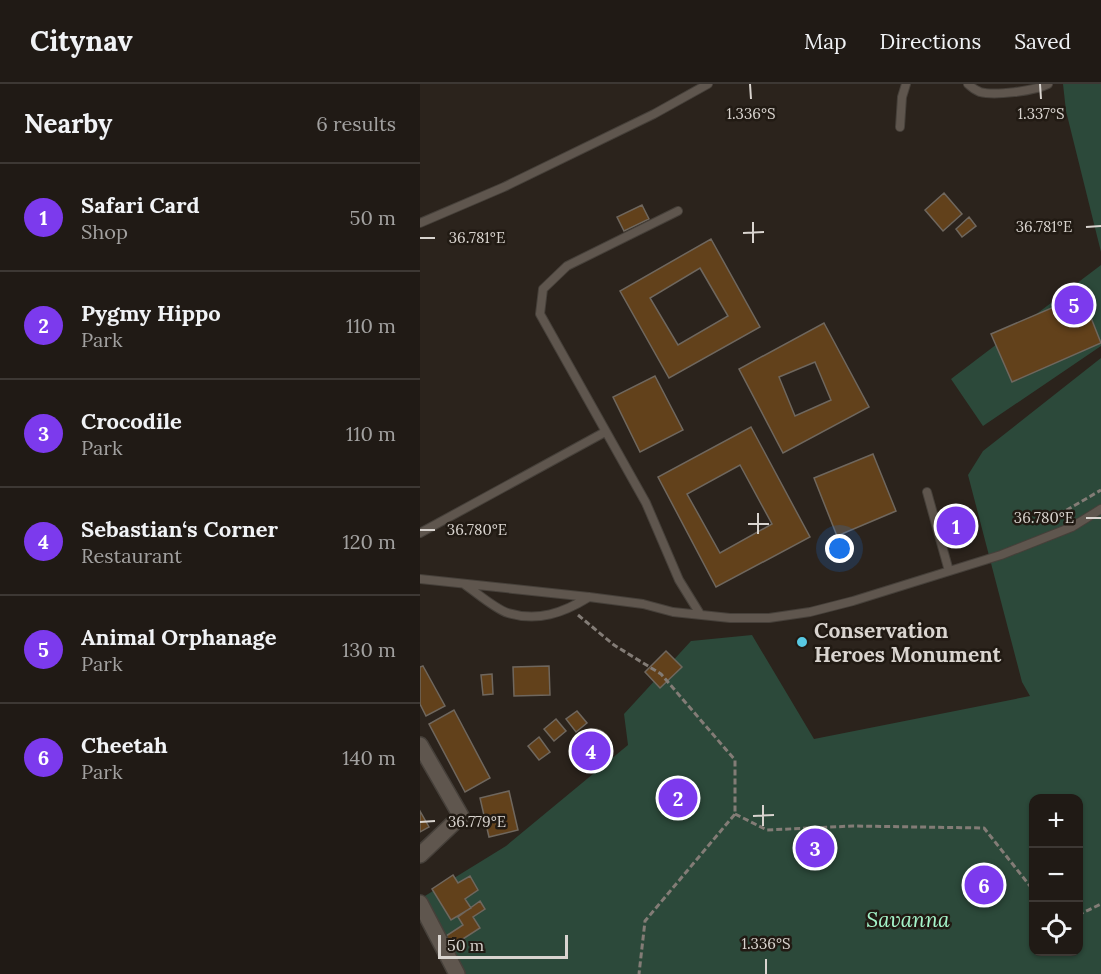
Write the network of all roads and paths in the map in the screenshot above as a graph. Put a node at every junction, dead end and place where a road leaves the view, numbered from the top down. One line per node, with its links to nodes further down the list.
1 (708, 84): 7 (lane)
2 (906, 84): 5 (lane)
3 (968, 84): 4 (lane)
4 (1048, 84)
5 (900, 127)
6 (678, 211): 8 (lane)
7 (420, 223)
8 (605, 432): 11 (lane); 17 (lane)
9 (927, 492): 12 (lane)
10 (1101, 509): 12 (lane)
11 (420, 533)
12 (949, 571): 17 (lane)
13 (420, 579): 14 (lane)
14 (463, 583): 15 (lane); 16 (lane)
15 (589, 597): 16 (lane); 17 (lane)
16 (570, 608): 19 (path)
17 (700, 615)
18 (420, 745): 20 (street)
19 (735, 814): 21 (path); 26 (path)
20 (420, 855)
21 (1029, 885)
22 (420, 903): 25 (street)
23 (1101, 904): 24 (path)
24 (1083, 913)
25 (457, 974)
26 (639, 974)

